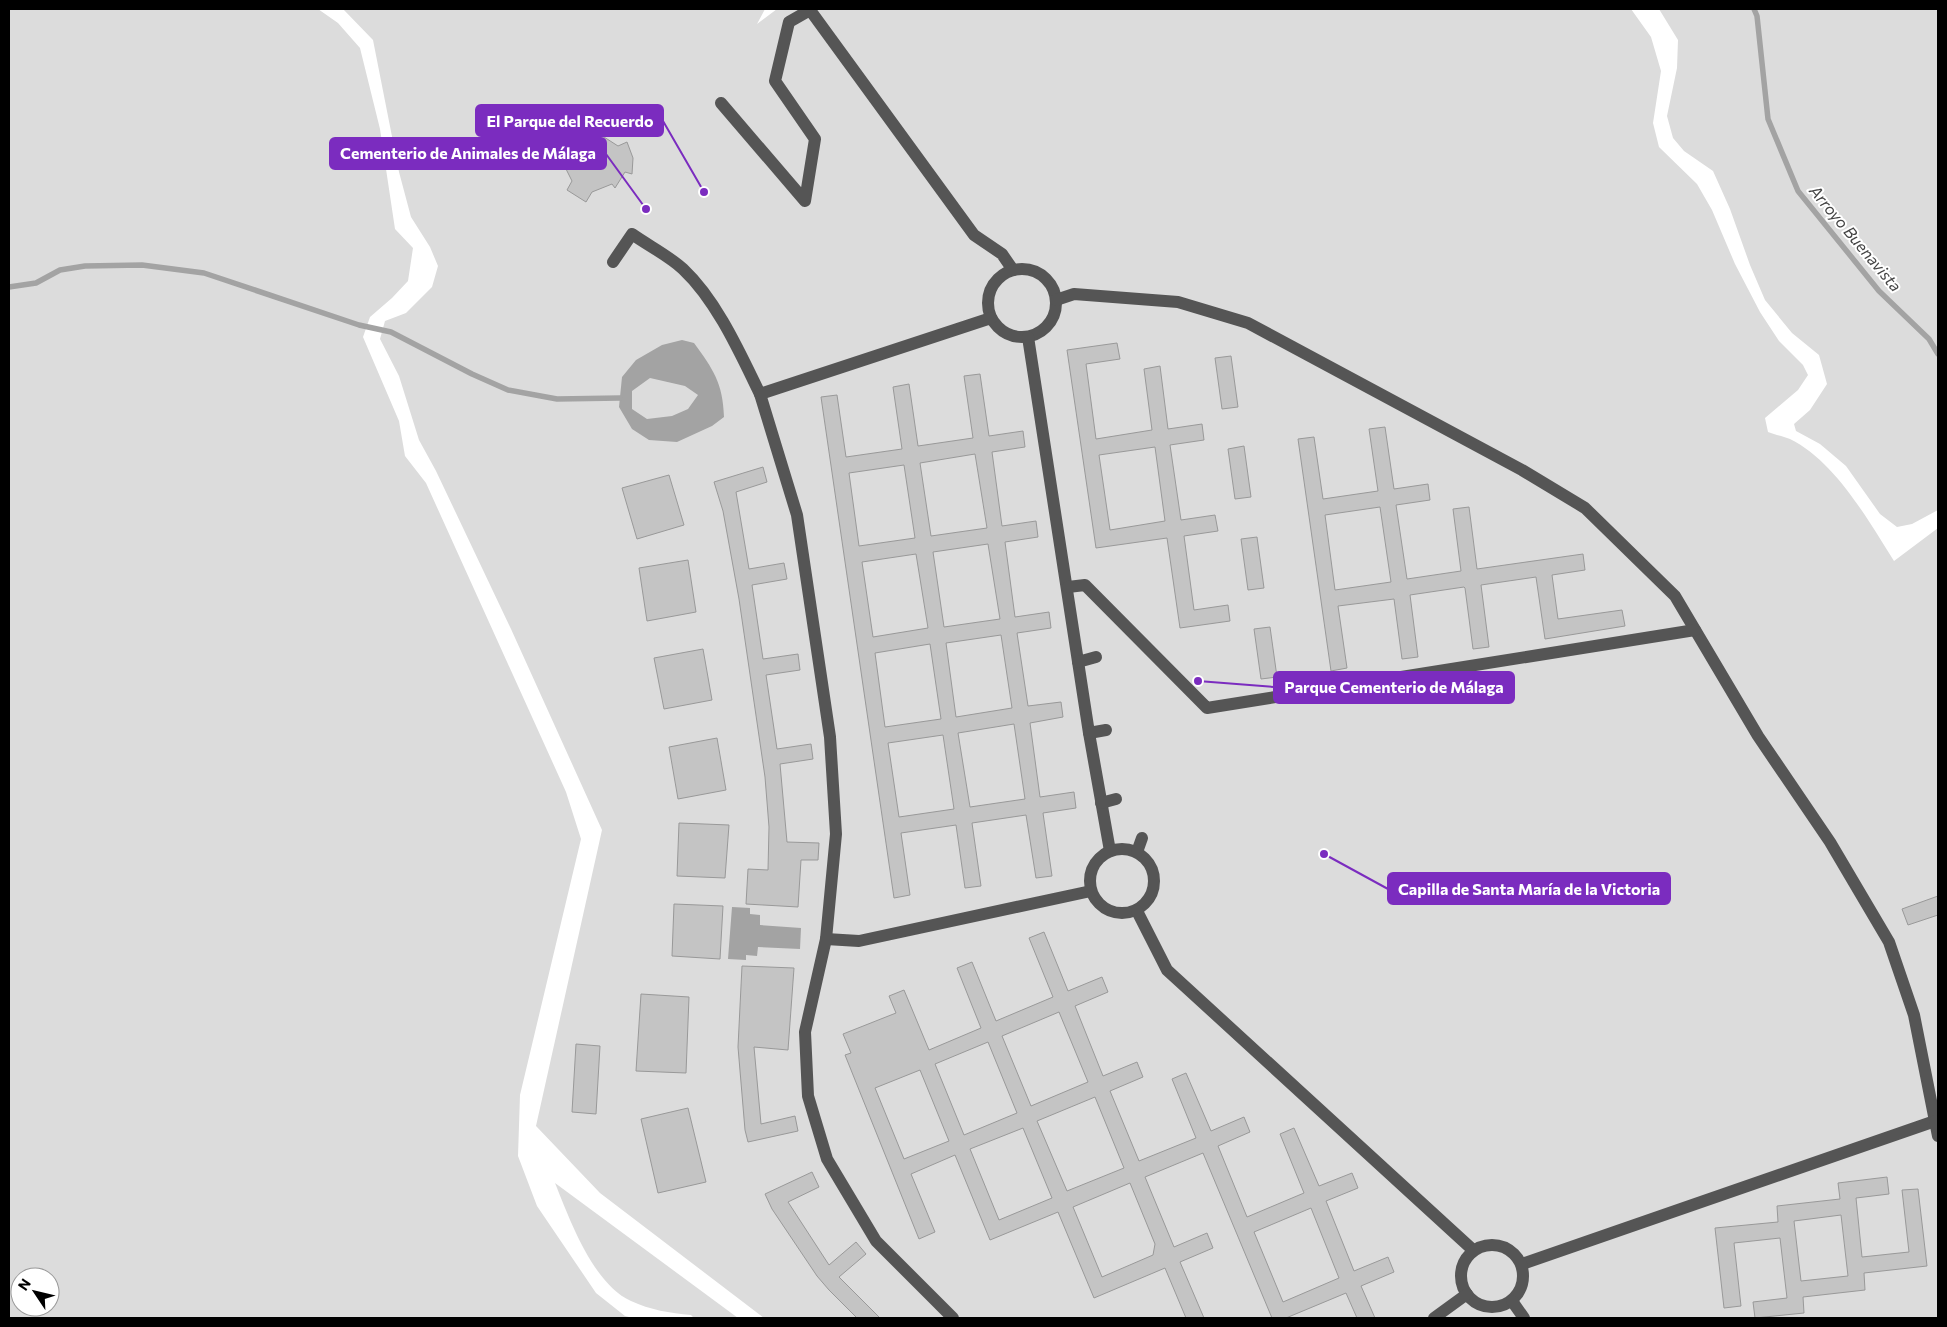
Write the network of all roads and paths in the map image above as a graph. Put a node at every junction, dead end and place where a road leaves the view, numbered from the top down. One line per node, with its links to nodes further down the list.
1 (721, 103): 3 (lane)
2 (613, 262): 7 (lane)
3 (1013, 270): 4 (lane); 5 (lane)
4 (1056, 300): 6 (lane); 9 (lane)
5 (991, 318): 6 (lane); 7 (lane)
6 (1028, 337): 8 (lane)
7 (760, 394): 21 (lane)
8 (1068, 587): 9 (lane); 11 (lane)
9 (1695, 630): 22 (lane)
10 (1096, 657): 11 (lane)
11 (1078, 662): 13 (lane)
12 (1106, 730): 13 (lane)
13 (1089, 733): 15 (lane)
14 (1116, 799): 15 (lane)
15 (1101, 803): 17 (lane)
16 (1142, 838): 18 (lane)
17 (1110, 851): 18 (lane); 19 (lane)
18 (1137, 852): 20 (lane)
19 (1091, 891): 20 (lane); 21 (lane)
20 (1137, 911): 24 (lane)
21 (826, 939): 28 (lane)
22 (1935, 1120): 23 (lane); 25 (lane)
23 (1938, 1136)
24 (1473, 1250): 25 (lane); 26 (lane)
25 (1522, 1264): 27 (lane)
26 (1467, 1294): 27 (lane); 29 (lane)
27 (1512, 1301): 30 (lane)
28 (953, 1318)
29 (1434, 1318)
30 (1524, 1318)

